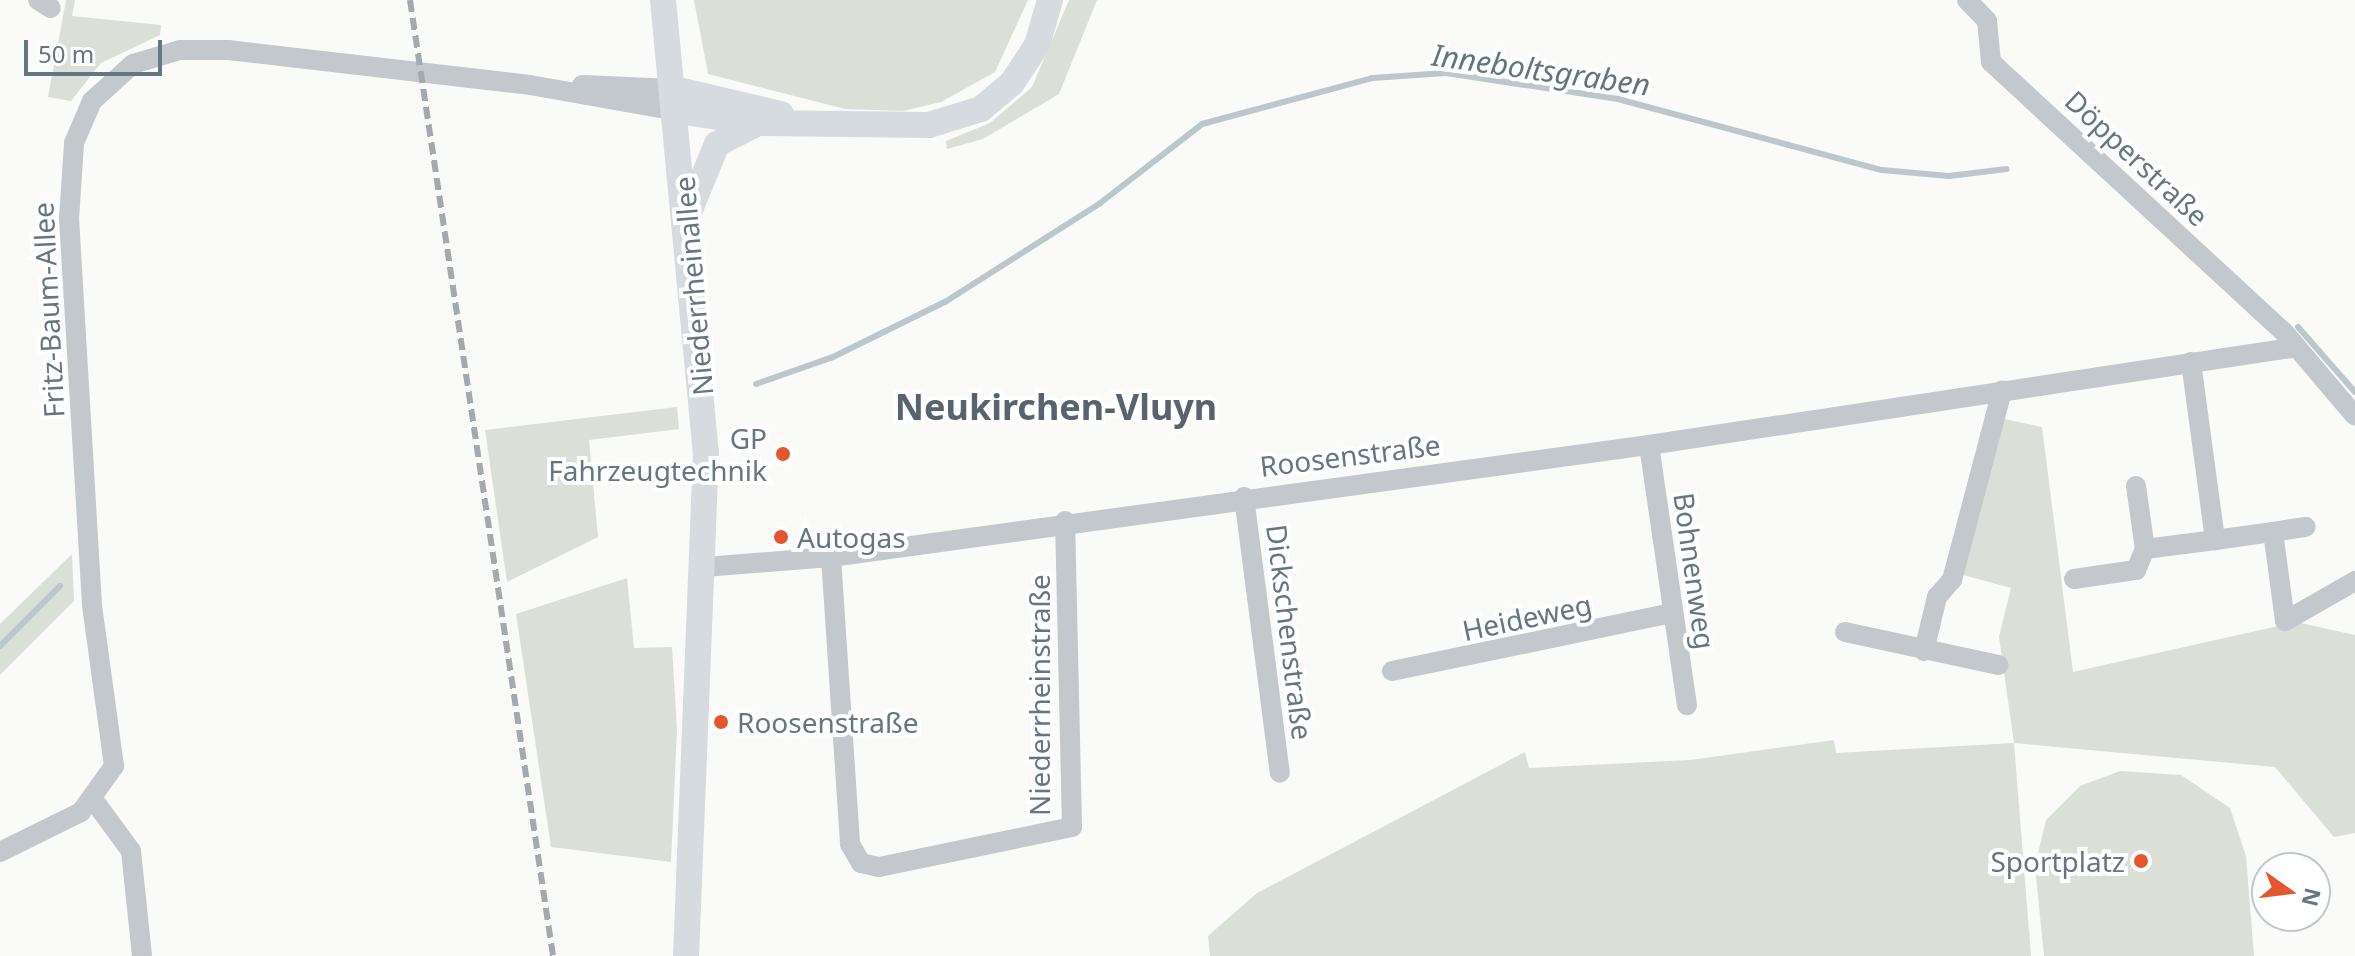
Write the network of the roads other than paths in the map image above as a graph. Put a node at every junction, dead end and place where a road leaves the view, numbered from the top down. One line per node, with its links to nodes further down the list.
1 (663, 0): 4 (main road, Niederrheinallee)
2 (1050, 0): 5 (main road)
3 (1967, 0): 8 (street, Döpperstraße)
4 (676, 100): 5 (main road); 6 (main road); 7 (main road, Niederrheinallee); 31 (street, Fritz-Baum-Allee)
5 (799, 120): 6 (main road)
6 (758, 123): 7 (main road)
7 (688, 218): 21 (main road, Niederrheinallee)
8 (2291, 348): 9 (street, Roosenstraße); 11 (street)
9 (2191, 362): 10 (street, Roosenstraße); 18 (street)
10 (2002, 391): 12 (street, Roosenstraße); 26 (street)
11 (2355, 416)
12 (1649, 445): 14 (street, Roosenstraße); 24 (street, Bohnenweg)
13 (2136, 486): 19 (street)
14 (1244, 497): 15 (street, Roosenstraße); 30 (street, Dickschenstraße)
15 (1065, 521): 20 (street, Roosenstraße); 20 (street, Niederrheinstraße)
16 (2306, 527): 17 (street)
17 (2273, 532): 18 (street); 23 (street)
18 (2215, 540): 19 (street)
19 (2145, 549): 22 (street)
20 (831, 557): 21 (street, Roosenstraße)
21 (704, 567): 34 (main road, Niederrheinallee)
22 (2074, 579)
23 (2355, 581)
24 (1673, 613): 28 (street, Heideweg); 29 (street, Bohnenweg)
25 (1845, 632): 26 (street)
26 (1924, 651): 27 (street)
27 (1999, 665)
28 (1392, 671)
29 (1687, 705)
30 (1280, 773)
31 (95, 802): 32 (street); 33 (street)
32 (0, 852)
33 (142, 956)
34 (686, 956)

